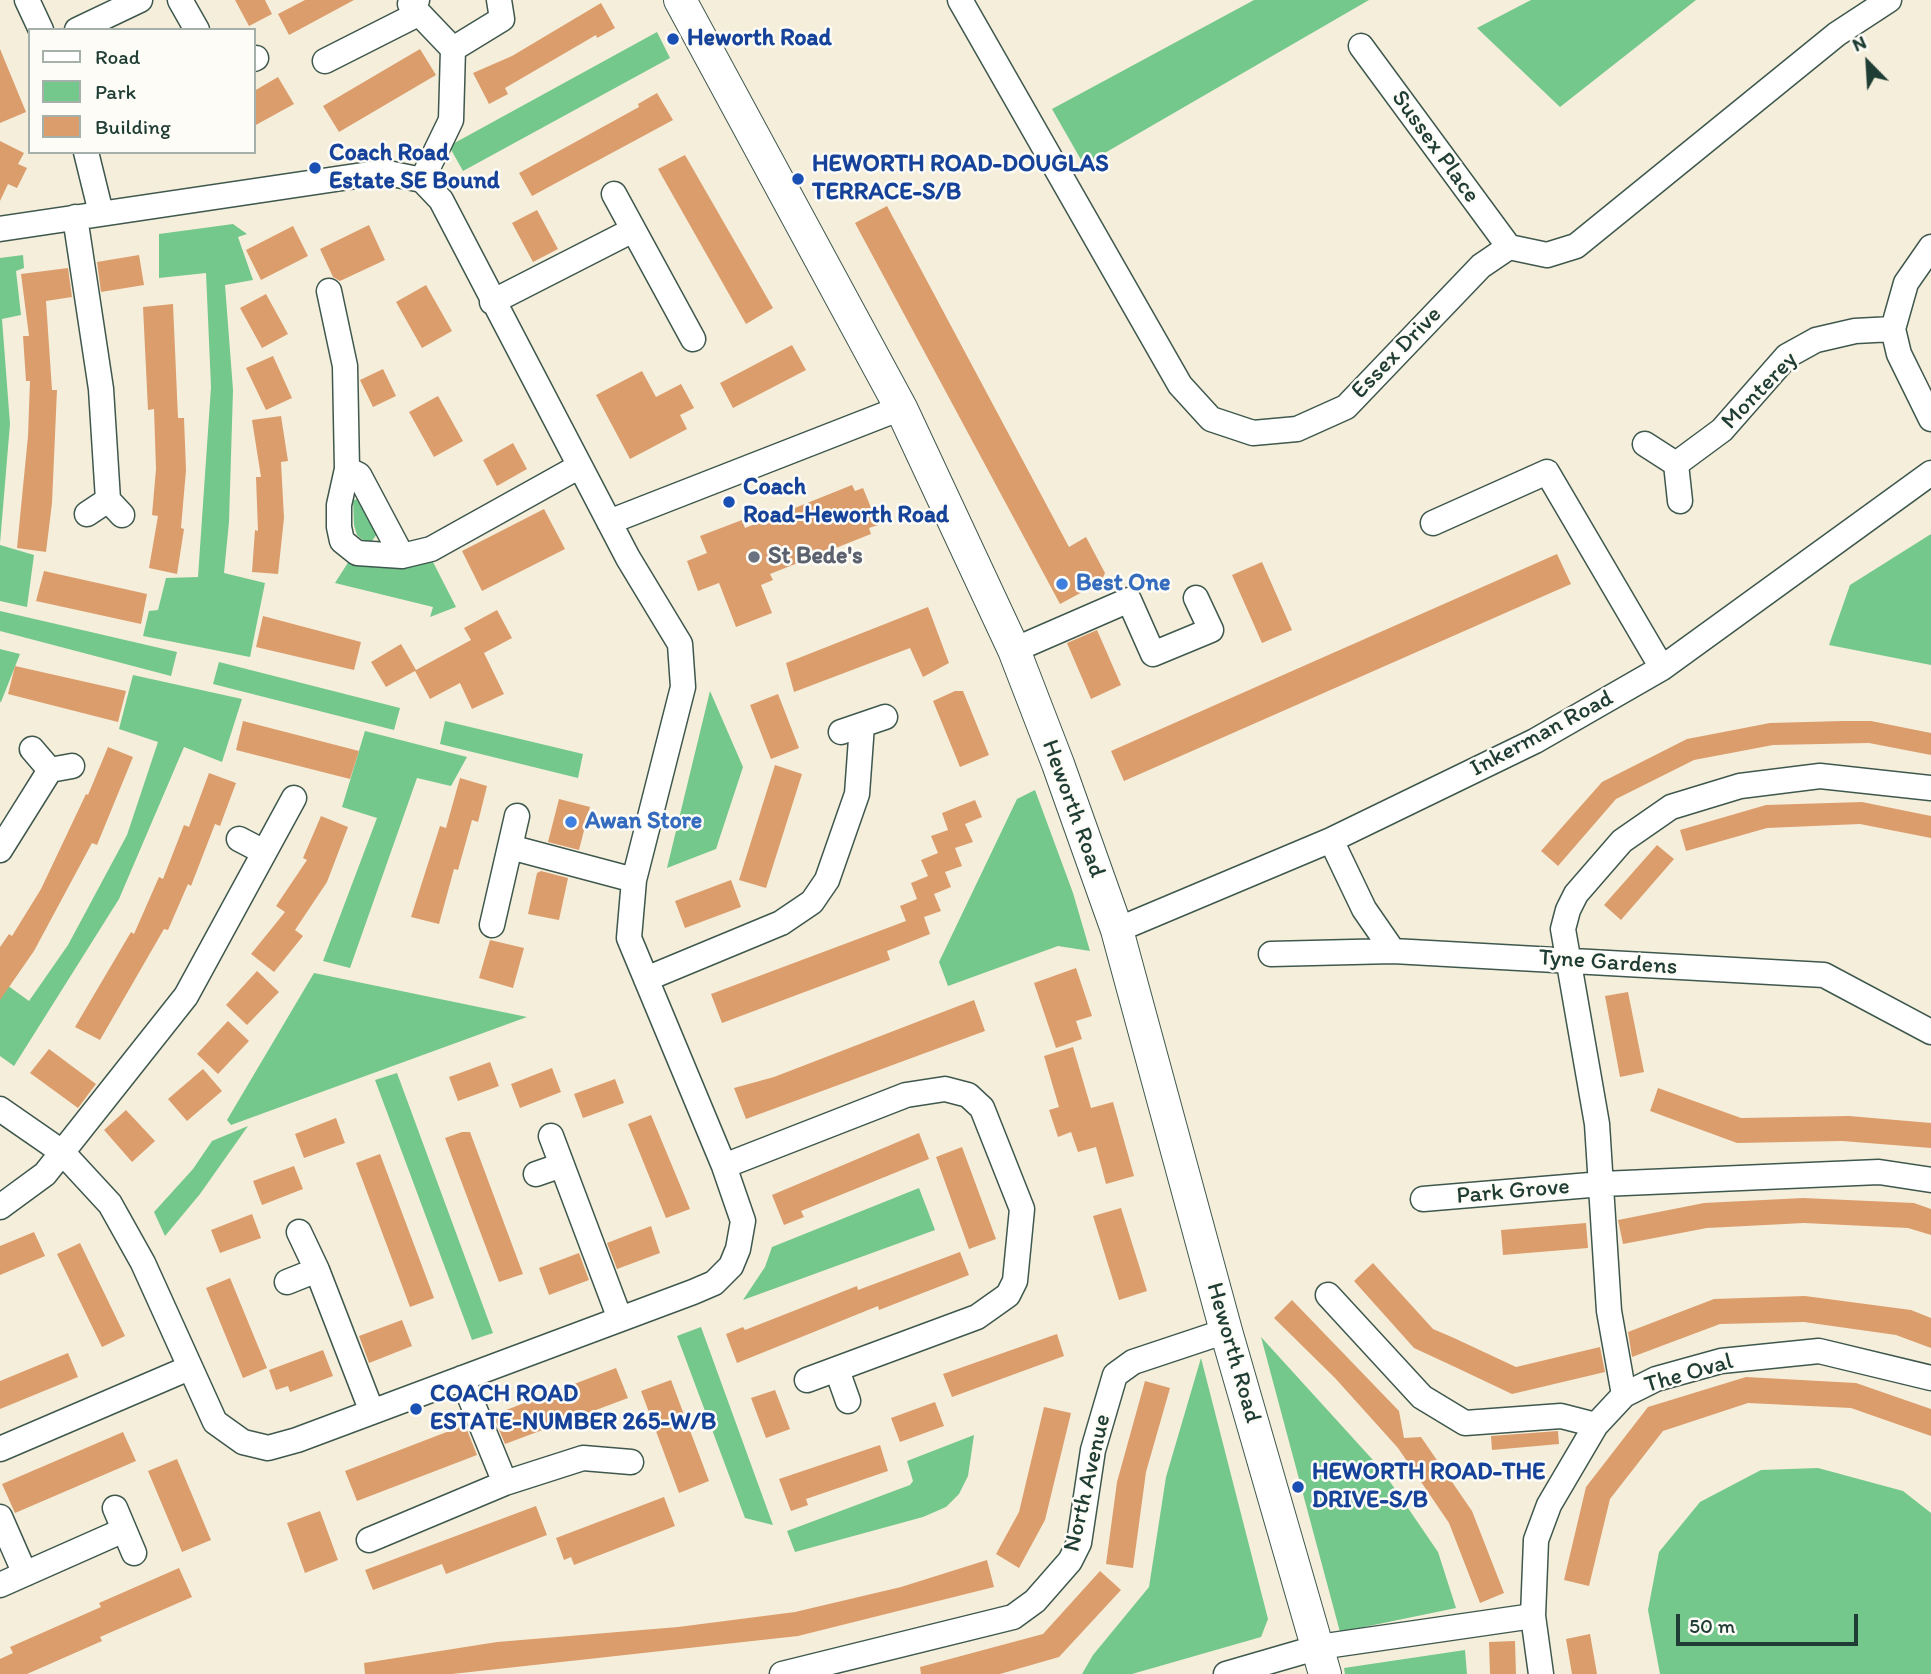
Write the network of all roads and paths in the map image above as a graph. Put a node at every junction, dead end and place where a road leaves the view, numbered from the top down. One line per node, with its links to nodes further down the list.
1 (27, 0): 9 (street)
2 (140, 0): 10 (street)
3 (180, 0): 11 (street)
4 (499, 0): 13 (street)
5 (680, 0): 28 (street, Heworth Road)
6 (960, 0): 22 (street, Essex Drive)
7 (1889, 0): 22 (street)
8 (417, 7): 13 (street); 14 (street)
9 (40, 28)
10 (80, 28)
11 (196, 28)
12 (1361, 46): 22 (street, Sussex Place)
13 (453, 49): 16 (street)
14 (325, 61)
15 (86, 154): 18 (street)
16 (422, 180): 18 (street); 25 (street)
17 (614, 194): 21 (street)
18 (101, 213): 19 (street)
19 (75, 217): 20 (street); 36 (street)
20 (0, 229)
21 (633, 230): 25 (street); 27 (street)
22 (1509, 247)
23 (1931, 247): 26 (street)
24 (330, 291): 33 (street)
25 (492, 302): 32 (street)
26 (1893, 329): 29 (street); 31 (street, Monterey)
27 (693, 339)
28 (901, 408): 37 (street); 41 (street, Heworth Road)
29 (1931, 419)
30 (1645, 444): 31 (street)
31 (1676, 464): 35 (street)
32 (580, 466): 37 (street); 39 (street)
33 (346, 469): 39 (street); 39 (street)
34 (1931, 473): 42 (street, Inkerman Road)
35 (1680, 501)
36 (106, 510)
37 (609, 522): 53 (street)
38 (1433, 523): 42 (street)
39 (402, 556)
40 (1196, 598): 41 (street)
41 (1014, 650): 55 (street, Heworth Road)
42 (1662, 668): 49 (street, Inkerman Road)
43 (862, 725): 59 (street)
44 (32, 749): 51 (street)
45 (1931, 788): 58 (street)
46 (294, 798): 52 (street)
47 (517, 816): 50 (street)
48 (239, 839): 52 (street)
49 (1331, 840): 55 (street, Inkerman Road); 56 (street)
50 (510, 847): 53 (street); 54 (street)
51 (0, 850)
52 (264, 852): 63 (street)
53 (634, 880): 59 (street)
54 (492, 925)
55 (1116, 930): 76 (street, Heworth Road)
56 (1393, 951): 57 (street, Tyne Gardens); 58 (street, Tyne Gardens)
57 (1270, 954)
58 (1567, 959): 60 (street, Tyne Gardens); 68 (street)
59 (646, 979): 65 (street)
60 (1931, 1032)
61 (0, 1109): 63 (street)
62 (551, 1136): 64 (street)
63 (62, 1152): 70 (street); 77 (street)
64 (562, 1165): 66 (street); 75 (street)
65 (724, 1166): 75 (street); 78 (street)
66 (536, 1174)
67 (1931, 1180): 68 (street, Park Grove)
68 (1602, 1184): 69 (street, Park Grove); 82 (street)
69 (1423, 1199)
70 (0, 1207)
71 (299, 1232): 72 (street)
72 (317, 1270): 73 (street); 84 (street)
73 (287, 1282)
74 (1328, 1295): 85 (street)
75 (620, 1319): 79 (street)
76 (1226, 1331): 95 (street, Heworth Road); 96 (street, North Avenue)
77 (189, 1368): 84 (street); 86 (street)
78 (837, 1370): 81 (street); 83 (street)
79 (462, 1378): 84 (street); 88 (street)
80 (1931, 1378): 82 (street, The Oval)
81 (807, 1380)
82 (1624, 1395): 85 (street, The Oval)
83 (848, 1401)
84 (372, 1412)
85 (1596, 1425): 94 (street, The Oval)
86 (0, 1449)
87 (631, 1462): 88 (street)
88 (505, 1483): 90 (street)
89 (0, 1517): 92 (street)
90 (369, 1539)
91 (134, 1553): 92 (street)
92 (25, 1574): 93 (street)
93 (0, 1585)
94 (1533, 1616): 95 (street); 98 (street, The Oval)
95 (1322, 1661): 97 (street)
96 (782, 1674)
97 (1226, 1674)
98 (1541, 1674)

